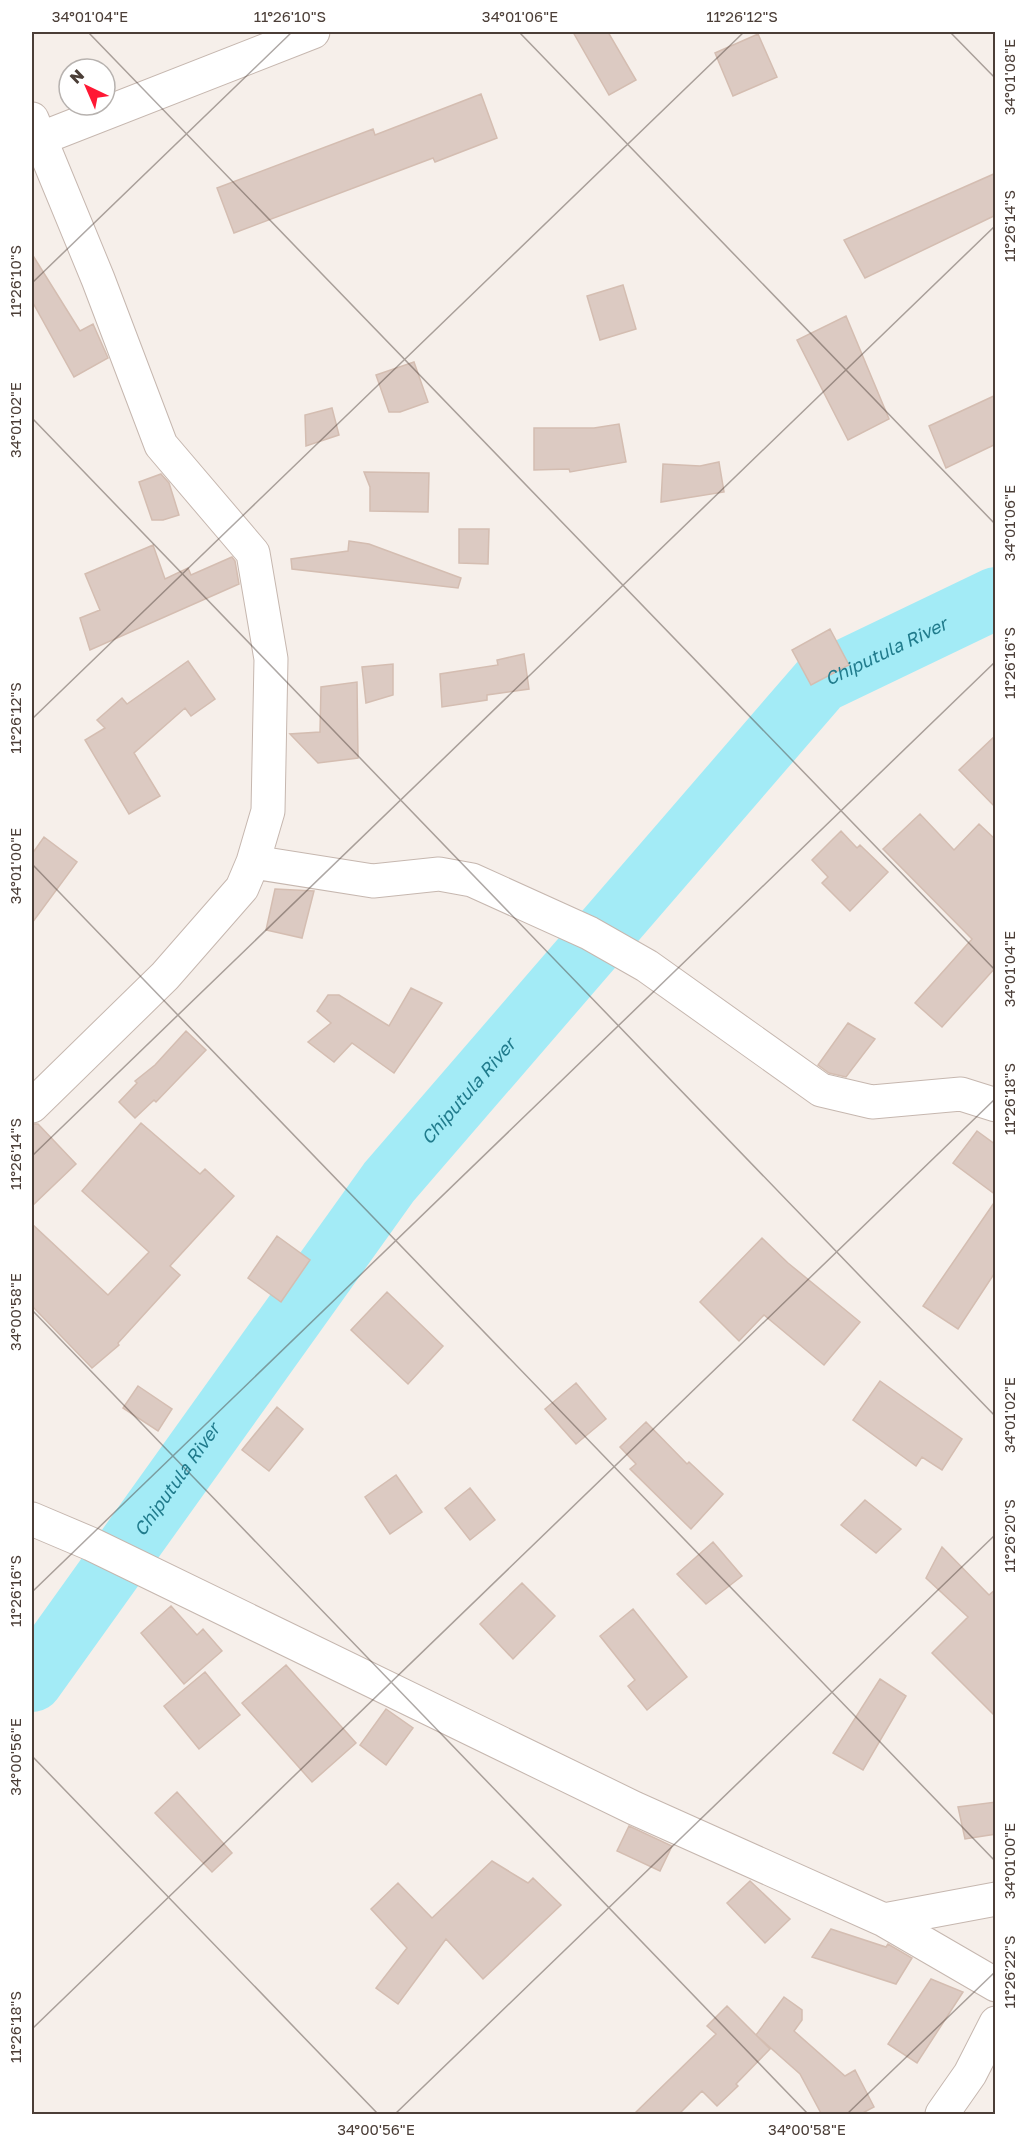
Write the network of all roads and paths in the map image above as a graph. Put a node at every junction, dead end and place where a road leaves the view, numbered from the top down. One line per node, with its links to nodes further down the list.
1 (313, 32): 2 (street)
2 (37, 128): 3 (street)
3 (42, 173): 4 (street)
4 (253, 862): 5 (street); 6 (street)
5 (996, 1105)
6 (32, 1106)
7 (32, 1519): 9 (street)
8 (996, 1899): 9 (street)
9 (884, 1920): 10 (street)
10 (996, 1985)
11 (996, 2023): 12 (street)
12 (942, 2115)

